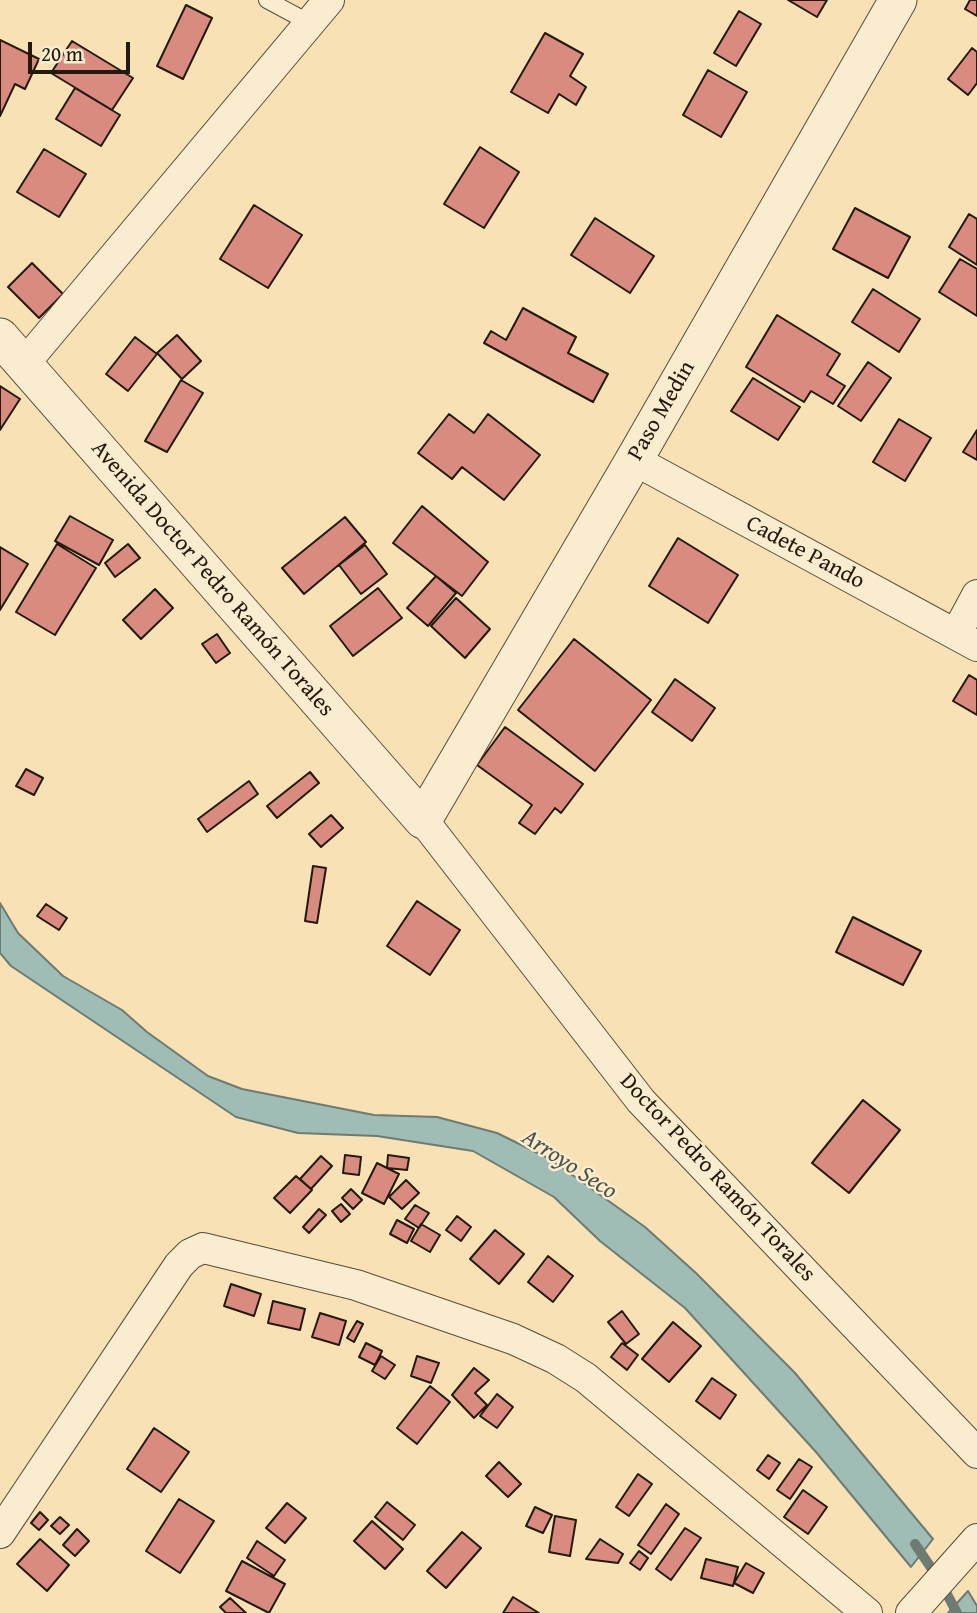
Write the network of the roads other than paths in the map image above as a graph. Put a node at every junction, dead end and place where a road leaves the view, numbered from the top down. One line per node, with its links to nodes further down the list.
1 (267, 0): 4 (lane)
2 (329, 0): 4 (street)
3 (898, 0): 7 (street, Paso Medin)
4 (308, 22): 6 (street)
5 (0, 337): 6 (street, Avenida Doctor Pedro Ramón Torales)
6 (24, 364): 10 (street, Avenida Doctor Pedro Ramón Torales)
7 (634, 460): 9 (street, Cadete Pando); 10 (street, Paso Medin)
8 (977, 595): 9 (street)
9 (966, 640)
10 (423, 820): 11 (street, Doctor Pedro Ramón Torales)
11 (977, 1453)
12 (0, 1533): 15 (street)
13 (971, 1546): 14 (street)
14 (916, 1607)
15 (867, 1613)

